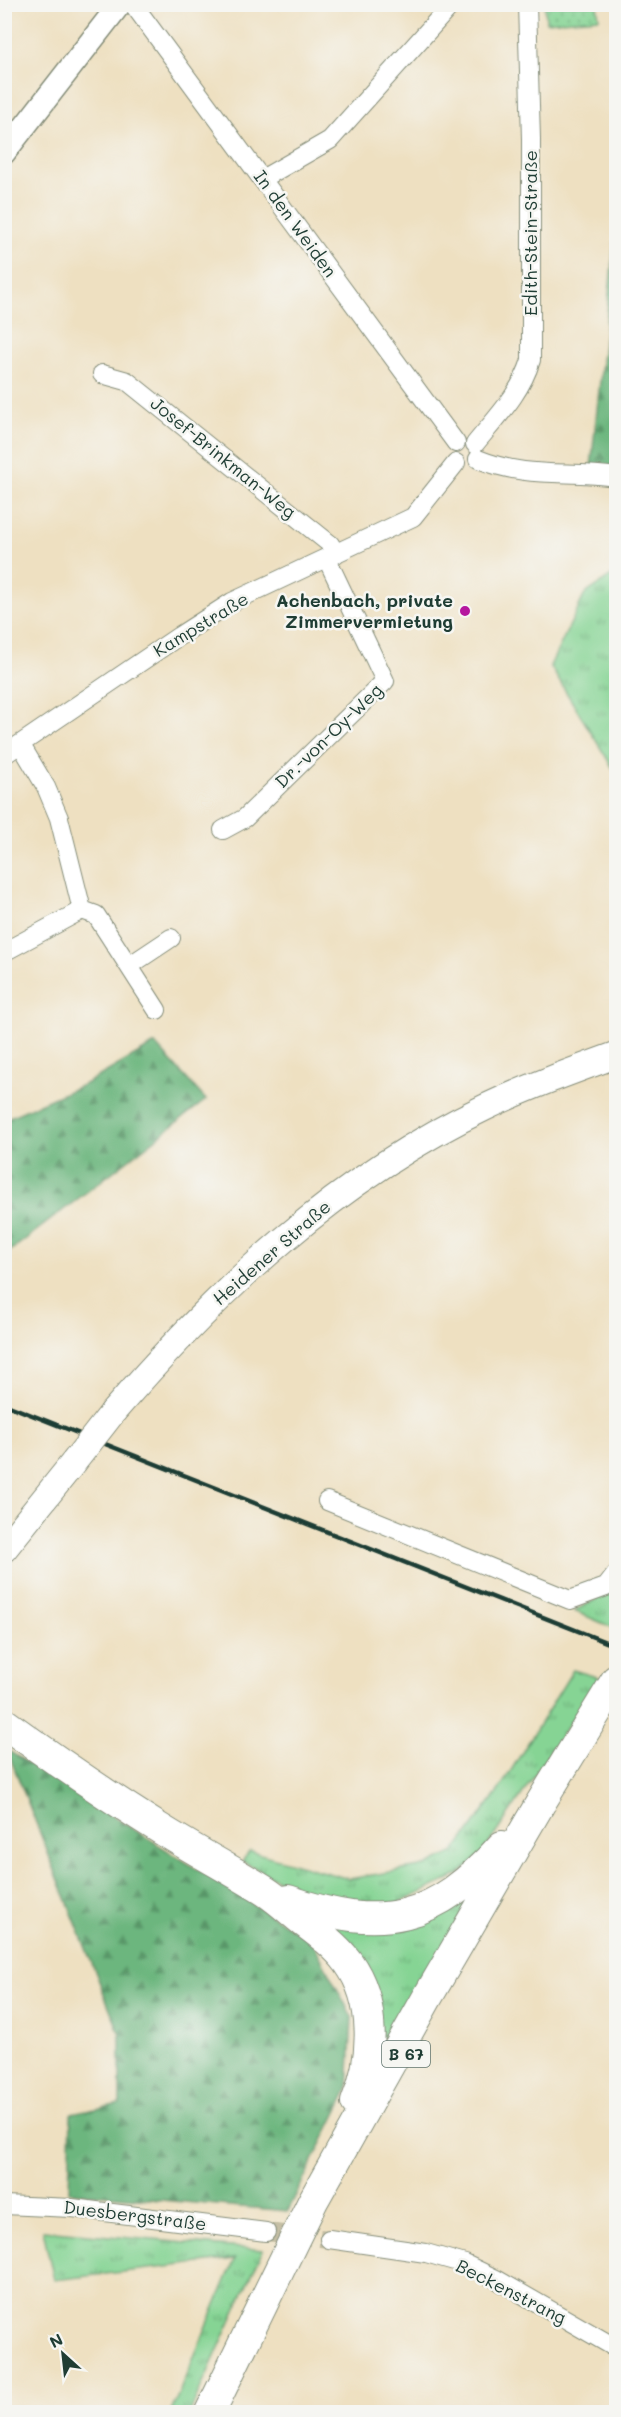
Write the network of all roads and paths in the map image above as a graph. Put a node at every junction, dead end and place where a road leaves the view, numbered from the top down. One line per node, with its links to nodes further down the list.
1 (120, 4): 5 (street)
2 (134, 4): 6 (street, In den Weiden)
3 (452, 4): 6 (street)
4 (527, 4): 9 (street, Edith-Stein-Straße)
5 (4, 153)
6 (262, 179): 8 (street, In den Weiden)
7 (102, 374): 12 (street, Josef-Brinkman-Weg)
8 (456, 443): 9 (street); 10 (street)
9 (476, 451): 10 (street); 11 (street)
10 (456, 463): 12 (street, Kampstraße)
11 (616, 477)
12 (331, 557): 13 (street, Kampstraße); 15 (street, Dr.-von-Oy-Weg)
13 (21, 745): 14 (street, Kampstraße); 16 (street)
14 (4, 755)
15 (223, 830)
16 (82, 910): 18 (street); 19 (street)
17 (171, 938): 19 (street)
18 (4, 952)
19 (129, 966): 20 (street)
20 (157, 1010)
21 (616, 1055): 23 (main road, Heidener Straße, bridge)
22 (327, 1501): 24 (street)
23 (4, 1549)
24 (616, 1574)
25 (612, 1700): 27 (highway, B 67); 35 (highway, B 67)
26 (4, 1724): 28 (highway)
27 (540, 1804): 28 (highway); 29 (highway, B 67)
28 (267, 1892): 29 (highway)
29 (313, 2201): 34 (highway, B 67)
30 (4, 2205): 31 (street, Duesbergstraße)
31 (266, 2232)
32 (329, 2239): 33 (street, Beckenstrang)
33 (616, 2348)
34 (210, 2412)
35 (228, 2412)

